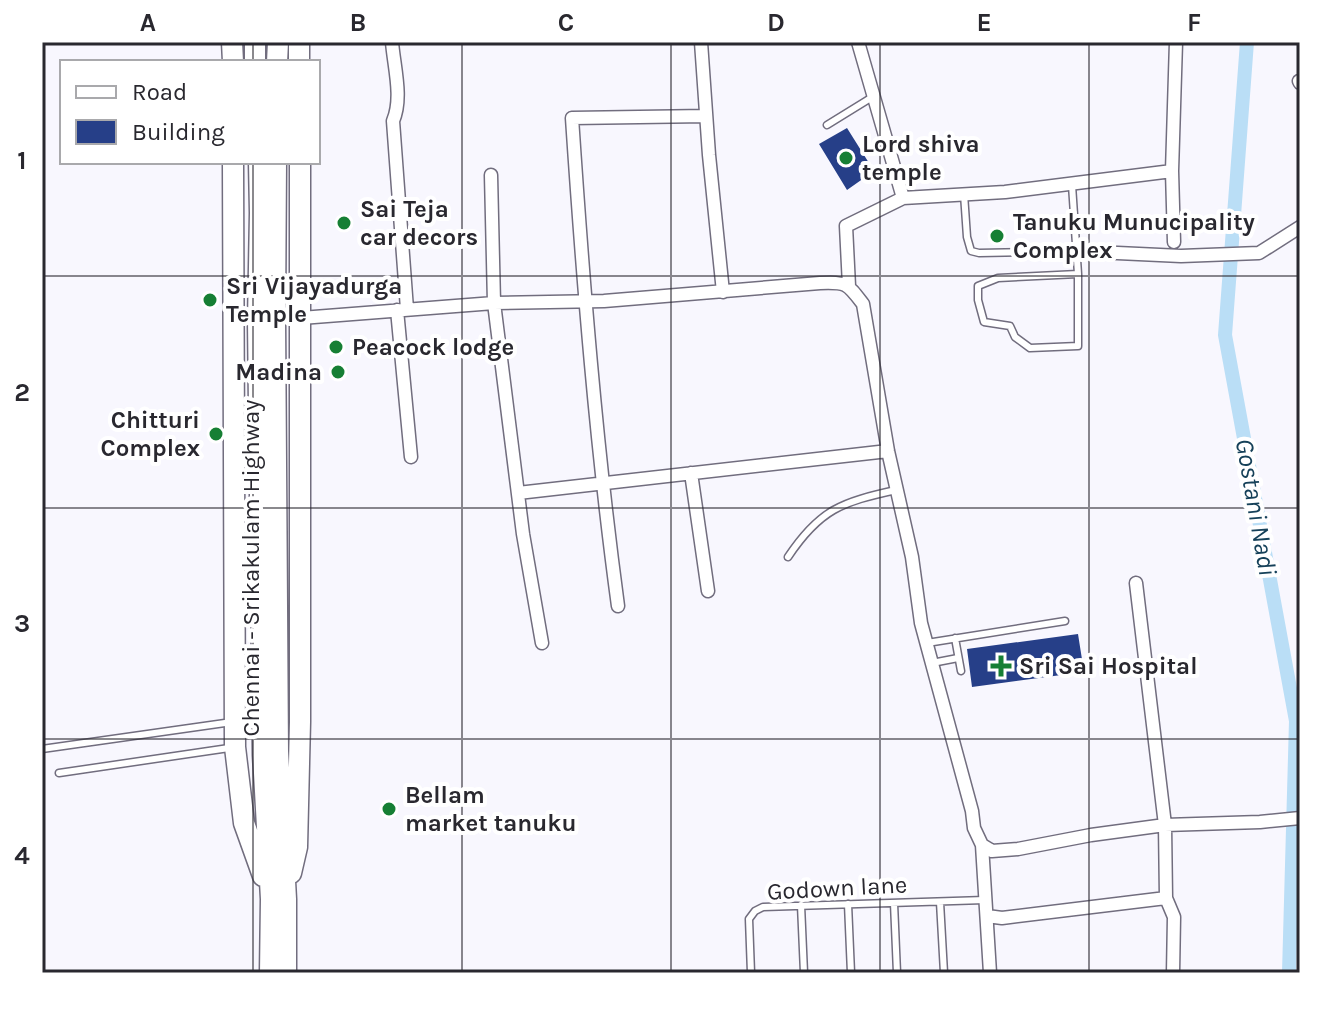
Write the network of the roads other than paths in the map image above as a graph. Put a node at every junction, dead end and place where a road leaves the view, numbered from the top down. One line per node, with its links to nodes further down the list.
1 (392, 42): 25 (street)
2 (701, 42): 6 (street)
3 (858, 42): 5 (street)
4 (1176, 42): 12 (street)
5 (874, 96): 7 (lane); 16 (street)
6 (706, 116): 22 (street); 23 (street)
7 (827, 125)
8 (233, 164): 44 (highway)
9 (259, 164): 52 (highway)
10 (276, 164): 52 (highway, Chennai - Srikakulam Highway)
11 (300, 164): 26 (highway)
12 (1172, 171): 14 (street); 18 (street)
13 (491, 175): 24 (street)
14 (1072, 184): 15 (street); 19 (lane)
15 (964, 194): 16 (street); 19 (lane)
16 (903, 198): 21 (street)
17 (1300, 227): 19 (street)
18 (1174, 242)
19 (1075, 251): 20 (lane)
20 (1078, 274): 20 (lane)
21 (849, 286): 22 (street); 27 (street)
22 (723, 292): 23 (street)
23 (584, 301): 24 (street); 30 (street)
24 (494, 303): 25 (street); 32 (street)
25 (402, 310): 26 (street); 28 (street)
26 (301, 318): 52 (highway)
27 (888, 451): 29 (street); 31 (street)
28 (411, 457)
29 (691, 473): 30 (street); 35 (street)
30 (602, 483): 32 (street); 36 (street)
31 (898, 490): 33 (lane); 40 (street)
32 (518, 493): 39 (street)
33 (788, 557)
34 (1136, 583): 49 (street)
35 (708, 591)
36 (618, 606)
37 (1065, 621): 38 (lane)
38 (955, 638): 40 (lane); 41 (lane)
39 (542, 643)
40 (927, 643): 42 (street)
41 (958, 658): 42 (lane); 43 (lane)
42 (932, 663): 50 (street)
43 (961, 671)
44 (235, 722): 45 (highway); 46 (lane)
45 (235, 747): 47 (lane); 52 (highway)
46 (42, 749)
47 (59, 773)
48 (1300, 818): 49 (street)
49 (1165, 825): 50 (street); 51 (street)
50 (982, 845): 53 (street)
51 (1166, 898): 58 (street); 67 (street)
52 (278, 899): 59 (highway); 60 (highway, Chennai - Srikakulam Highway)
53 (986, 900): 54 (lane, Godown lane); 58 (street)
54 (940, 902): 55 (lane, Godown lane); 65 (lane)
55 (894, 903): 56 (lane, Godown lane); 64 (lane)
56 (848, 904): 57 (lane, Godown lane); 63 (lane)
57 (801, 905): 61 (lane, Godown lane); 62 (lane)
58 (987, 916): 66 (street)
59 (270, 973)
60 (286, 973)
61 (751, 973)
62 (804, 973)
63 (851, 973)
64 (897, 973)
65 (944, 973)
66 (990, 973)
67 (1173, 973)

